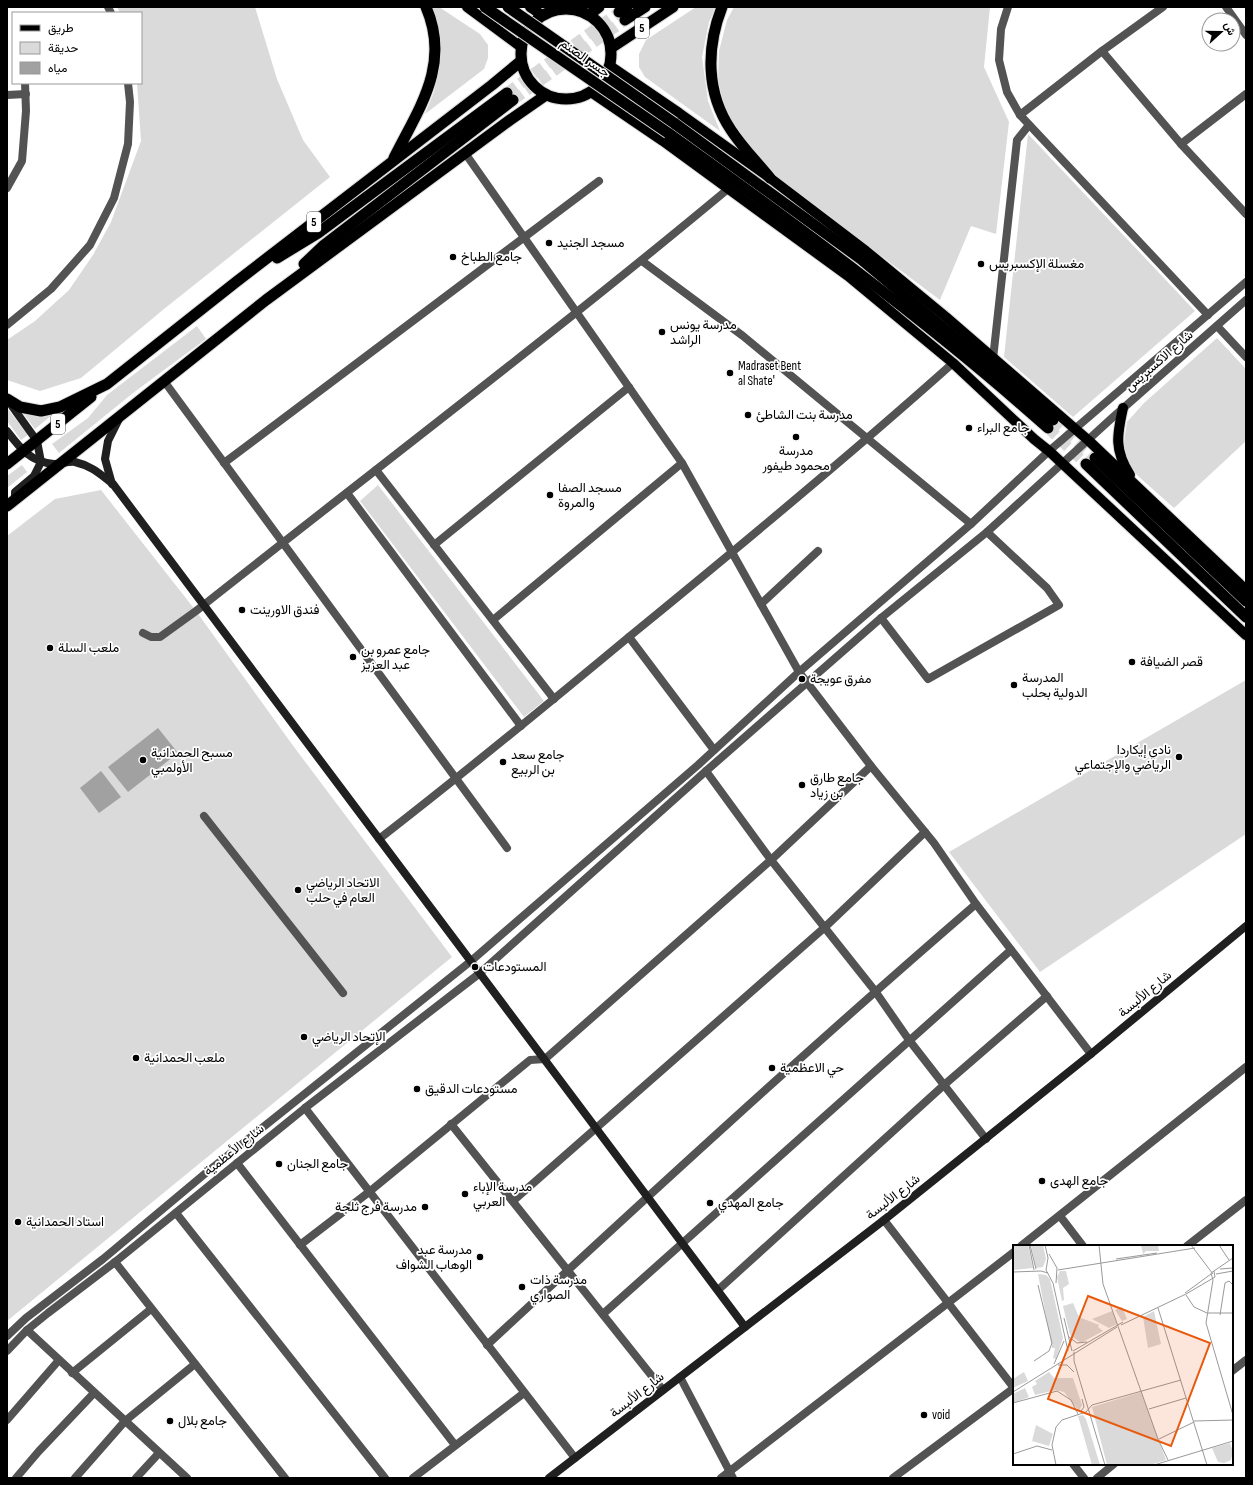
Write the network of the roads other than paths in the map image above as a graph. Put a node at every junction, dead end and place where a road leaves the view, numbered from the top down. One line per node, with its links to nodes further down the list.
1 (426, 7): 33 (highway)
2 (467, 7): 17 (main road)
3 (485, 7): 42 (highway, جسر الصنم, bridge)
4 (508, 7): 40 (highway, جسر الصنم, bridge)
5 (530, 7): 14 (main road)
6 (600, 7): 15 (highway)
7 (645, 7): 13 (highway)
8 (673, 7): 18 (highway, 5)
9 (722, 7): 34 (highway)
10 (1008, 7): 29 (street)
11 (1163, 7): 19 (street)
12 (1226, 7): 16 (street)
13 (624, 13)
14 (542, 15): 15 (highway); 17 (highway)
15 (589, 15): 18 (highway)
16 (1246, 35)
17 (521, 46): 20 (highway)
18 (611, 48): 21 (highway)
19 (1102, 51): 29 (street); 31 (street)
20 (521, 61): 28 (highway); 33 (highway, 5)
21 (610, 66): 24 (highway); 34 (main road)
22 (25, 84): 25 (street)
23 (128, 84): 49 (street)
24 (591, 92): 28 (highway); 37 (main road)
25 (26, 94): 27 (street); 36 (street)
26 (1246, 94): 31 (street)
27 (7, 95)
28 (546, 95): 32 (highway, 5)
29 (1020, 115): 30 (street)
30 (1029, 125): 48 (street); 52 (street)
31 (1181, 144): 38 (street)
32 (465, 153): 39 (street); 45 (highway, 5)
33 (393, 161): 43 (highway, 5)
34 (770, 178): 40 (main road)
35 (599, 181): 39 (street)
36 (7, 188)
37 (728, 189): 41 (street); 42 (main road)
38 (1246, 214)
39 (524, 237): 47 (street); 70 (street)
40 (864, 255): 42 (highway, جسر الصنم); 52 (main road)
41 (642, 260): 47 (street); 62 (street)
42 (851, 272): 53 (main road)
43 (236, 282): 45 (highway, 5); 55 (highway, 5)
44 (1246, 282): 48 (street)
45 (266, 300): 54 (highway, 5)
46 (1246, 300): 50 (street, شارع الاكسبريس)
47 (577, 312): 56 (street); 73 (street)
48 (1208, 314): 60 (street)
49 (7, 325)
50 (1216, 326): 51 (street); 58 (street, شارع الاكسبريس)
51 (1246, 357)
52 (993, 359): 60 (main road)
53 (953, 363): 62 (street); 65 (main road)
54 (164, 381): 59 (highway, 5); 70 (street)
55 (107, 384): 57 (highway); 64 (highway, 5)
56 (629, 387): 71 (street); 81 (street)
57 (7, 399): 64 (main road)
58 (1123, 408): 63 (street, شارع الاكسبريس); 75 (main road)
59 (121, 416): 69 (highway, 5); 74 (main road)
60 (1075, 429): 63 (main road); 65 (street)
61 (7, 431): 66 (main road)
62 (867, 439): 78 (street); 83 (street)
63 (1088, 440): 68 (street, شارع الاكسبريس); 75 (main road)
64 (37, 441): 66 (highway, 5); 67 (main road)
65 (1049, 450): 68 (main road); 78 (street)
66 (23, 451): 67 (main road); 72 (highway, 5)
67 (41, 462): 69 (main road); 77 (main road)
68 (1062, 462): 79 (street, شارع الاكسبريس); 92 (main road)
69 (62, 463): 74 (main road); 77 (highway, 5)
70 (224, 463): 80 (street)
71 (682, 463): 83 (street); 90 (street)
72 (7, 464)
73 (376, 470): 76 (street); 81 (street)
74 (113, 484): 87 (main road)
75 (1140, 490): 84 (main road)
76 (347, 493): 80 (street); 97 (street)
77 (11, 503)
78 (971, 524): 94 (street)
79 (987, 532): 89 (street, شارع الاكسبريس); 89 (street)
80 (283, 543): 87 (street); 101 (street)
81 (434, 545): 90 (street)
82 (818, 551): 86 (street)
83 (732, 552): 86 (street); 93 (street)
84 (1246, 590)
85 (1246, 601): 88 (highway)
86 (761, 604): 94 (street)
87 (203, 605): 91 (street); 104 (main road)
88 (1246, 617)
89 (881, 618): 95 (street, شارع الاكسبريس)
90 (493, 620): 96 (street)
91 (143, 633)
92 (1246, 635)
93 (629, 637): 96 (street); 98 (street)
94 (799, 672): 95 (street); 98 (street)
95 (808, 683): 99 (street); 100 (street, شارع الأعظمية)
96 (554, 699): 97 (street)
97 (521, 726): 101 (street)
98 (714, 750): 111 (street)
99 (871, 766): 103 (street); 106 (street)
100 (706, 771): 106 (street); 112 (street, شارع الأعظمية)
101 (456, 780): 104 (street); 105 (street)
102 (204, 816): 114 (street)
103 (925, 832): 107 (street); 109 (street)
104 (379, 839): 111 (main road)
105 (507, 848)
106 (771, 860): 109 (street); 118 (street)
107 (976, 904): 110 (street); 113 (street)
108 (1246, 926): 117 (main road, شارع الألبسة)
109 (824, 928): 113 (street); 123 (street)
110 (1011, 950): 115 (street); 116 (street)
111 (471, 961): 112 (main road); 147 (street)
112 (480, 973): 118 (main road); 121 (street, شارع الأعظمية)
113 (874, 991): 116 (street); 127 (street)
114 (343, 993)
115 (1047, 996): 117 (street); 120 (street)
116 (910, 1040): 120 (street); 133 (street)
117 (1091, 1054): 124 (main road, شارع الألبسة)
118 (545, 1059): 122 (street); 123 (main road)
119 (1246, 1067): 131 (street)
120 (944, 1085): 124 (street); 141 (street)
121 (305, 1108): 125 (street, شارع الأعظمية); 126 (street)
122 (451, 1124): 126 (street); 129 (street)
123 (596, 1128): 127 (main road); 129 (street)
124 (986, 1139): 132 (main road, شارع الألبسة)
125 (237, 1163): 130 (street, شارع الأعظمية); 134 (street)
126 (369, 1192): 134 (street); 148 (street)
127 (648, 1196): 133 (main road); 140 (street)
128 (1246, 1200): 137 (street)
129 (513, 1201): 140 (street)
130 (176, 1213): 139 (street, شارع الأعظمية); 174 (street)
131 (1060, 1216): 135 (street); 136 (street)
132 (884, 1220): 142 (street); 145 (main road, شارع الألبسة)
133 (683, 1243): 141 (main road); 144 (street)
134 (300, 1245): 163 (street)
135 (1023, 1245)
136 (1081, 1245)
137 (1188, 1245)
138 (1013, 1253): 142 (street)
139 (115, 1262): 143 (street); 146 (street, شارع الأعظمية)
140 (568, 1270): 144 (street); 148 (street)
141 (718, 1290): 145 (main road)
142 (948, 1303): 156 (street); 168 (street)
143 (151, 1309): 152 (street); 154 (street)
144 (603, 1314): 158 (street)
145 (745, 1327): 155 (main road, شارع الألبسة)
146 (27, 1330): 149 (street, شارع الأعظمية); 150 (street)
147 (7, 1336)
148 (487, 1345): 160 (street)
149 (7, 1351)
150 (59, 1360): 154 (street); 161 (street)
151 (1246, 1360): 153 (street)
152 (194, 1364): 162 (street); 173 (street)
153 (1233, 1370)
154 (72, 1373): 159 (street)
155 (680, 1377): 158 (main road, شارع الألبسة); 168 (street)
156 (1013, 1387)
157 (1013, 1389): 178 (street)
158 (663, 1390): 165 (main road, شارع الألبسة)
159 (94, 1393): 162 (street); 169 (street)
160 (524, 1393): 163 (street); 165 (street)
161 (7, 1420)
162 (125, 1421): 164 (street); 170 (street)
163 (455, 1445): 175 (street)
164 (159, 1453): 171 (street); 172 (street)
165 (575, 1458): 176 (main road, شارع الألبسة)
166 (1074, 1465): 179 (street)
167 (1113, 1465): 180 (street)
168 (731, 1475): 177 (street)
169 (16, 1478)
170 (75, 1478)
171 (136, 1478)
172 (187, 1478)
173 (285, 1478)
174 (385, 1478)
175 (413, 1478)
176 (548, 1478)
177 (721, 1478)
178 (893, 1478)
179 (1084, 1478)
180 (1097, 1478)

